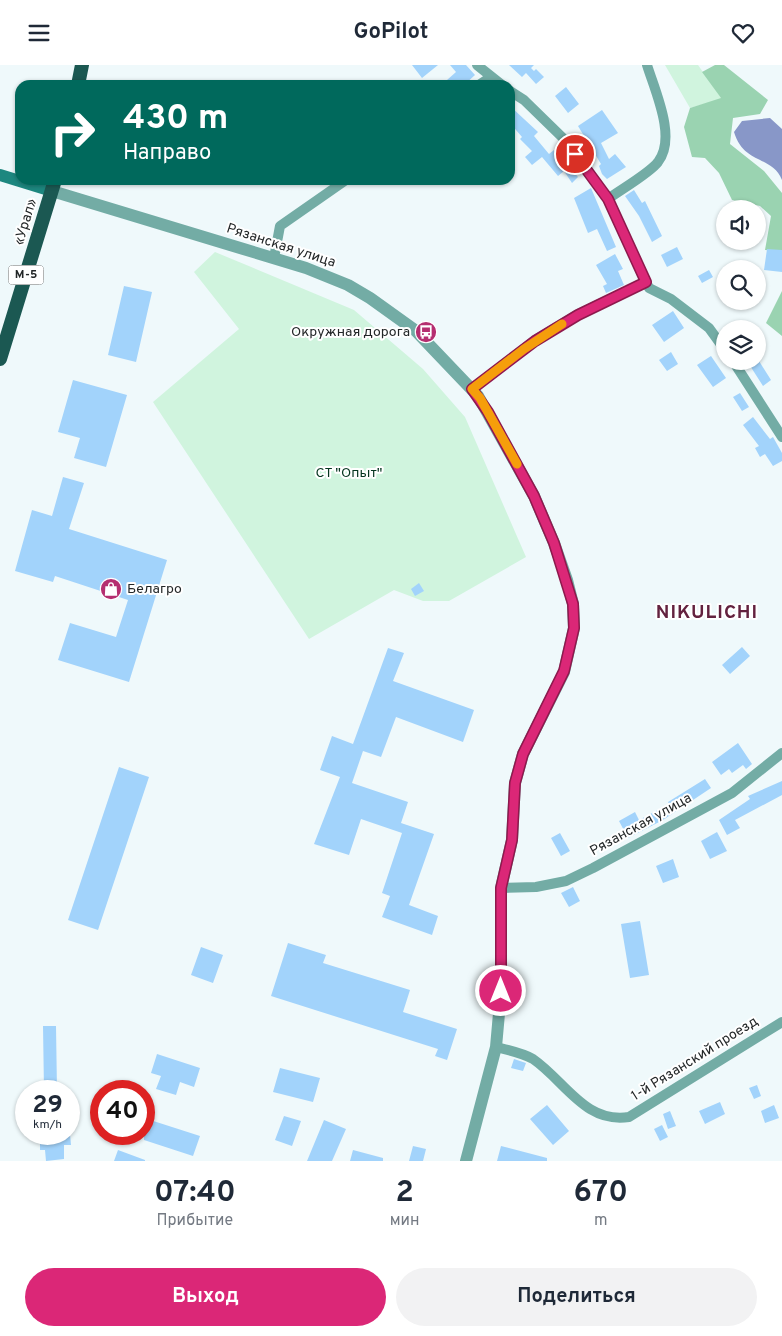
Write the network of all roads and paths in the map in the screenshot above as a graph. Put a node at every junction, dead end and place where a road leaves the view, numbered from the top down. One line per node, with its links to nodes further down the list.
1 (82, 65): 5 (highway)
2 (477, 65): 4 (street)
3 (647, 65): 13 (street)
4 (491, 77): 6 (street); 7 (street)
5 (79, 80)
6 (487, 80)
7 (495, 80)
8 (515, 94): 13 (street)
9 (0, 175): 10 (main road)
10 (15, 178)
11 (339, 185): 14 (street)
12 (54, 186): 14 (street, Рязанская улица); 17 (highway, «Урал» / М-5)
13 (608, 199): 15 (street)
14 (274, 258): 19 (street, Рязанская улица)
15 (646, 282): 16 (street); 19 (street)
16 (716, 338)
17 (0, 359)
18 (740, 370): 20 (street)
19 (472, 389): 22 (street, Рязанская улица)
20 (782, 437)
21 (782, 753): 22 (street, Рязанская улица)
22 (501, 888): 24 (street, Рязанская улица)
23 (782, 1022): 24 (street, 1-й Рязанский проезд)
24 (496, 1047): 25 (street, Рязанская улица)
25 (466, 1161)

